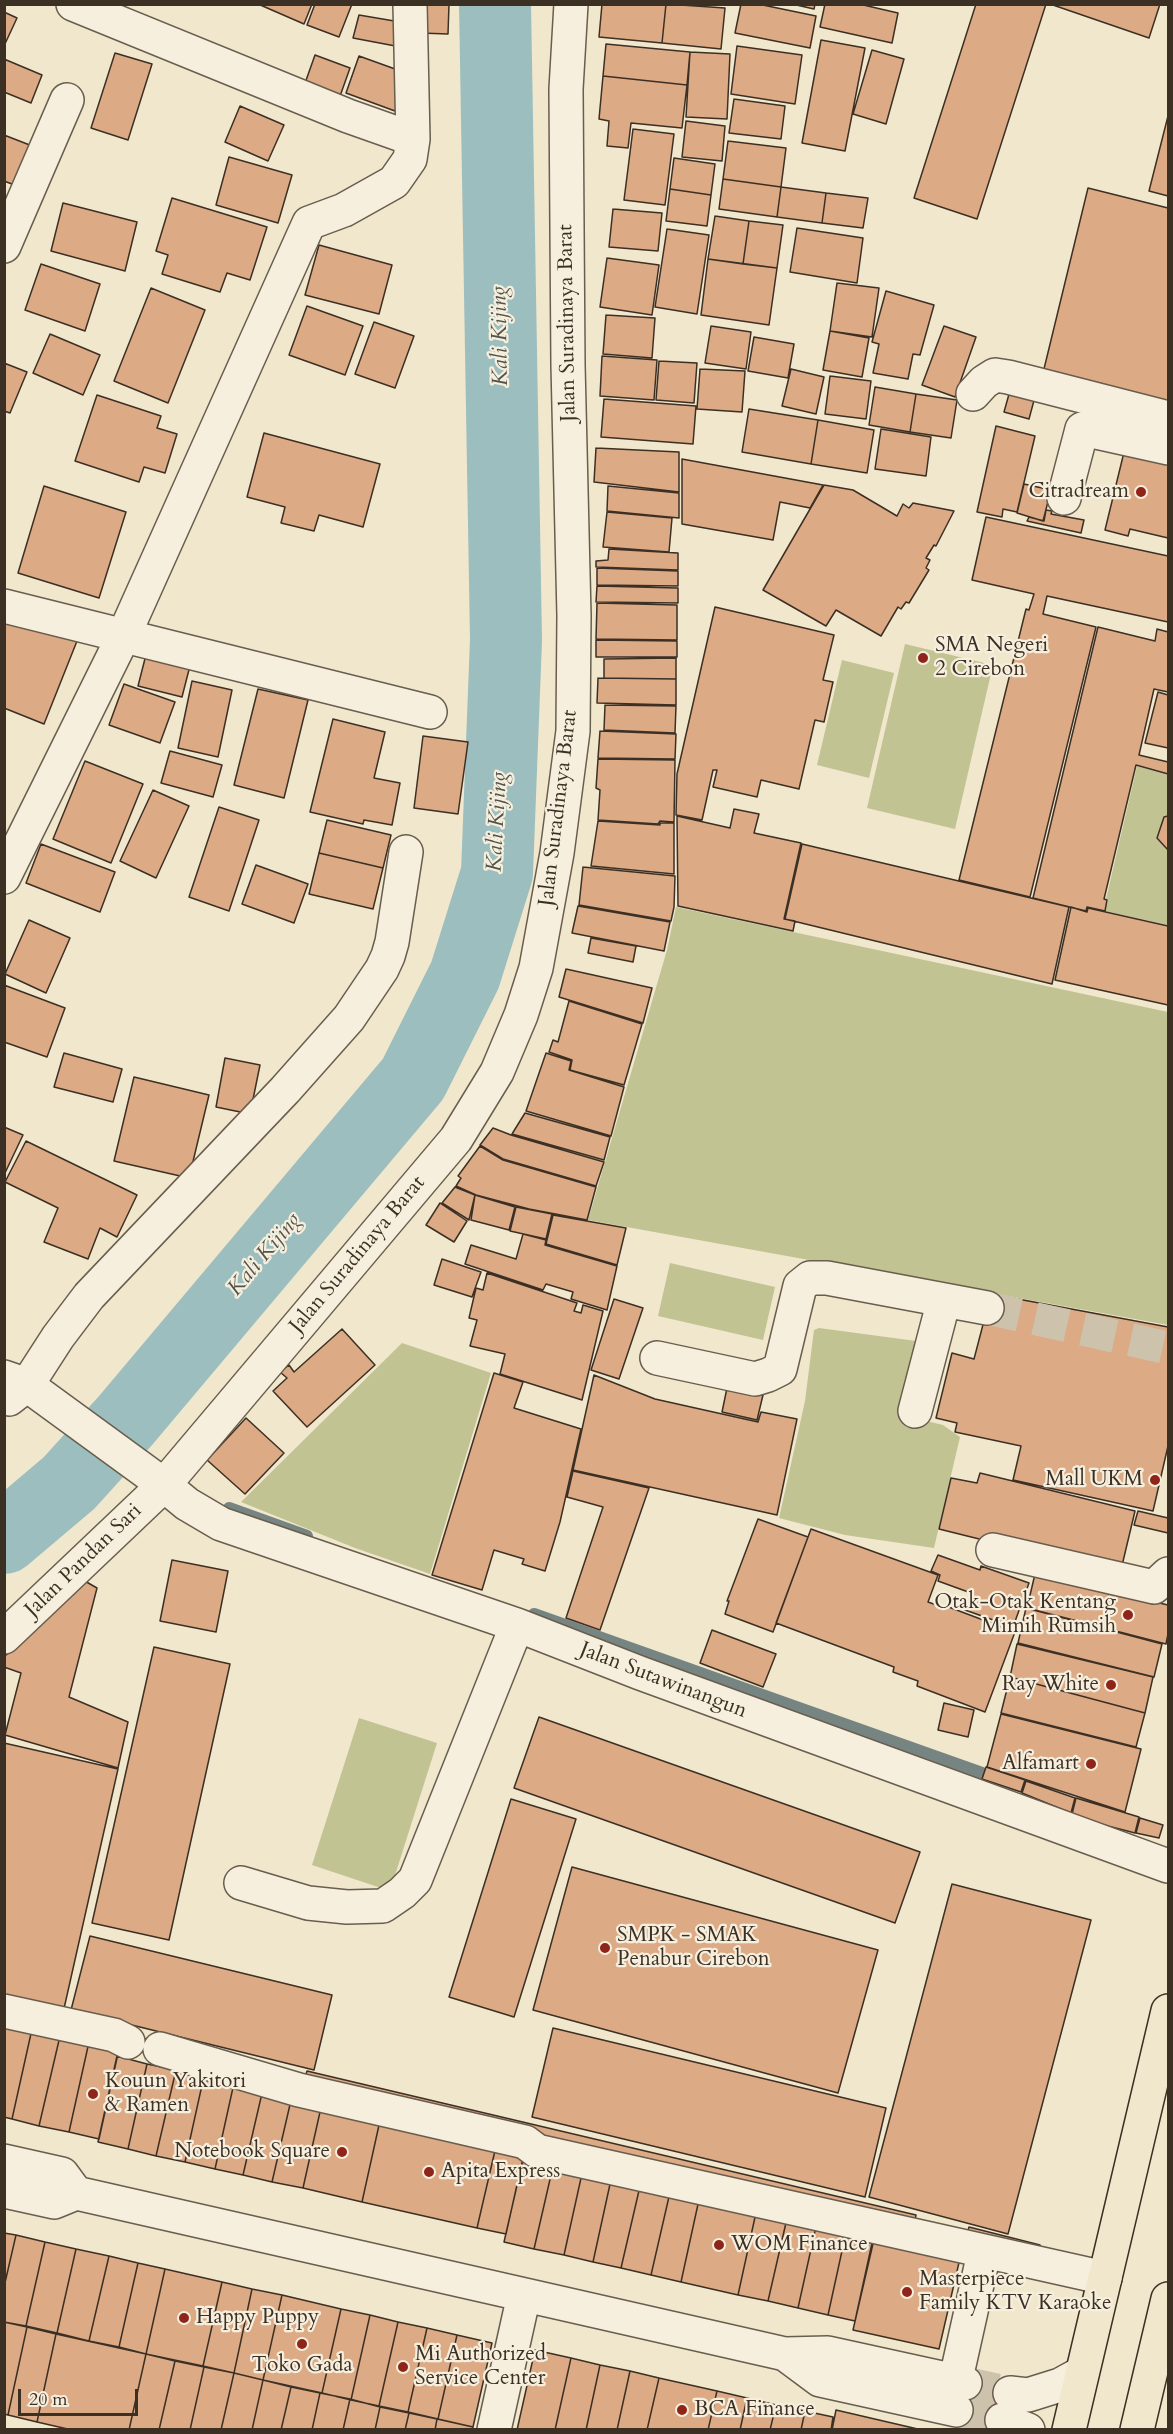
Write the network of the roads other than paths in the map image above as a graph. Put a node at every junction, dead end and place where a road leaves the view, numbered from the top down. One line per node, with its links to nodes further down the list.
1 (73, 4): 5 (street)
2 (410, 4): 5 (street)
3 (571, 4): 21 (street, Jalan Suradinaya Barat)
4 (67, 100): 6 (street)
5 (414, 139): 12 (street)
6 (4, 246)
7 (973, 394): 8 (street)
8 (1168, 418)
9 (1168, 448): 10 (street)
10 (1064, 498)
11 (4, 606): 12 (street)
12 (124, 635): 13 (street); 15 (street)
13 (430, 712)
14 (406, 852): 19 (street)
15 (4, 877)
16 (944, 1300): 17 (street); 18 (street); 20 (street)
17 (987, 1308)
18 (657, 1358)
19 (20, 1390): 21 (street, Jalan Sutawinangun)
20 (915, 1411)
21 (164, 1485): 24 (street, Jalan Sutawinangun); 25 (street, Jalan Pandan Sari)
22 (993, 1550): 23 (street)
23 (1168, 1574)
24 (517, 1625): 26 (street, Jalan Sutawinangun); 27 (street)
25 (4, 1637)
26 (1168, 1866)
27 (241, 1882)
28 (4, 2011): 30 (street)
29 (1168, 2011): 36 (main road)
30 (128, 2042)
31 (160, 2049): 36 (street)
32 (4, 2161): 34 (street)
33 (4, 2191): 34 (street)
34 (76, 2193): 37 (street)
35 (982, 2262): 40 (street)
36 (1105, 2278): 39 (main road)
37 (524, 2295): 40 (street); 42 (street)
38 (1168, 2299): 44 (main road)
39 (1082, 2373): 41 (street); 43 (main road)
40 (954, 2402)
41 (1013, 2414)
42 (494, 2430)
43 (1069, 2430)
44 (1137, 2430)

